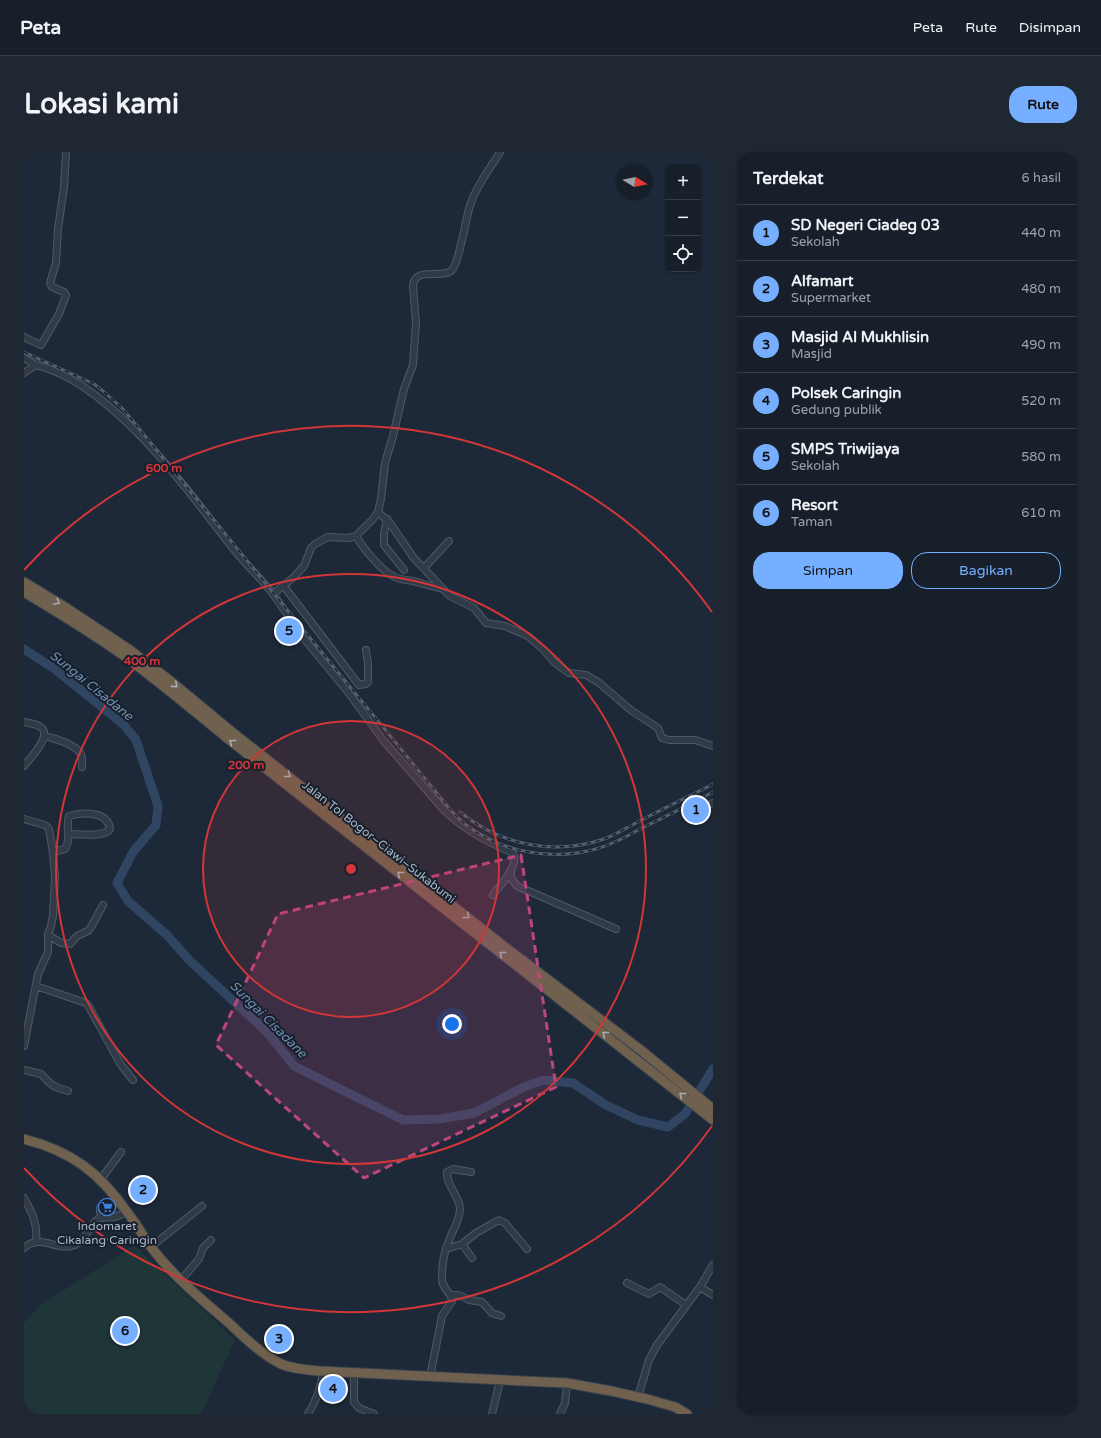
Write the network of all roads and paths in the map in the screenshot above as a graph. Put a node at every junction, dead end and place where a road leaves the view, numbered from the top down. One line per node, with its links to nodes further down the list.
1 (66, 152): 3 (street)
2 (500, 152): 7 (street)
3 (24, 336)
4 (24, 358): 5 (street)
5 (36, 365): 6 (street); 17 (street)
6 (24, 373)
7 (378, 512): 8 (street); 9 (street)
8 (387, 519): 11 (street); 12 (street)
9 (356, 536): 14 (street); 15 (street)
10 (449, 541): 11 (street)
11 (424, 568): 15 (street)
12 (404, 570)
13 (24, 582): 36 (highway, Jalan Tol Bogor–Ciawi–Sukabumi, one-way to 36)
14 (283, 585): 17 (street); 18 (street)
15 (441, 588): 21 (street)
16 (24, 592): 36 (highway, Jalan Tol Bogor–Ciawi–Sukabumi, one-way to 16)
17 (273, 594): 29 (street)
18 (366, 650)
19 (24, 722): 20 (street)
20 (44, 736): 22 (street); 23 (street)
21 (713, 746)
22 (24, 766)
23 (82, 767)
24 (713, 803): 25 (street)
25 (697, 810)
26 (24, 820): 28 (street)
27 (69, 834): 27 (street); 28 (street)
28 (53, 852): 33 (street)
29 (511, 870): 30 (street); 32 (street)
30 (494, 895)
31 (103, 905): 33 (street)
32 (616, 929)
33 (48, 935): 34 (street)
34 (36, 986): 35 (street); 38 (street)
35 (24, 1046)
36 (639, 1055): 40 (highway, Jalan Tol Bogor–Ciawi–Sukabumi); 41 (highway, Jalan Tol Bogor–Ciawi–Sukabumi, one-way to 36)
37 (24, 1070): 39 (street)
38 (133, 1080)
39 (68, 1091)
40 (713, 1109)
41 (713, 1120)
42 (24, 1139): 45 (highway)
43 (121, 1152): 45 (street)
44 (471, 1172): 56 (street)
45 (101, 1179): 49 (highway)
46 (24, 1198): 52 (street)
47 (202, 1206): 54 (street)
48 (100, 1208): 50 (street)
49 (127, 1212): 50 (street); 54 (highway)
50 (104, 1217): 52 (street)
51 (212, 1240): 60 (street)
52 (36, 1241): 55 (street)
53 (462, 1244): 56 (street); 57 (street); 58 (street)
54 (151, 1247): 60 (highway)
55 (24, 1248)
56 (446, 1249): 63 (street)
57 (527, 1249)
58 (472, 1258)
59 (713, 1265): 62 (street)
60 (181, 1280): 67 (highway)
61 (627, 1283): 65 (street)
62 (700, 1286): 64 (street); 65 (street)
63 (451, 1295): 66 (street); 69 (street)
64 (713, 1295)
65 (686, 1305): 72 (street)
66 (501, 1316)
67 (322, 1372): 68 (highway); 75 (street)
68 (354, 1373): 69 (highway); 74 (street)
69 (430, 1377): 70 (highway)
70 (500, 1381): 71 (highway); 77 (street)
71 (567, 1384): 72 (highway); 78 (street)
72 (638, 1397): 73 (highway)
73 (673, 1411): 79 (highway)
74 (361, 1412): 76 (street)
75 (308, 1414)
76 (374, 1414)
77 (492, 1414)
78 (560, 1414)
79 (687, 1414)

